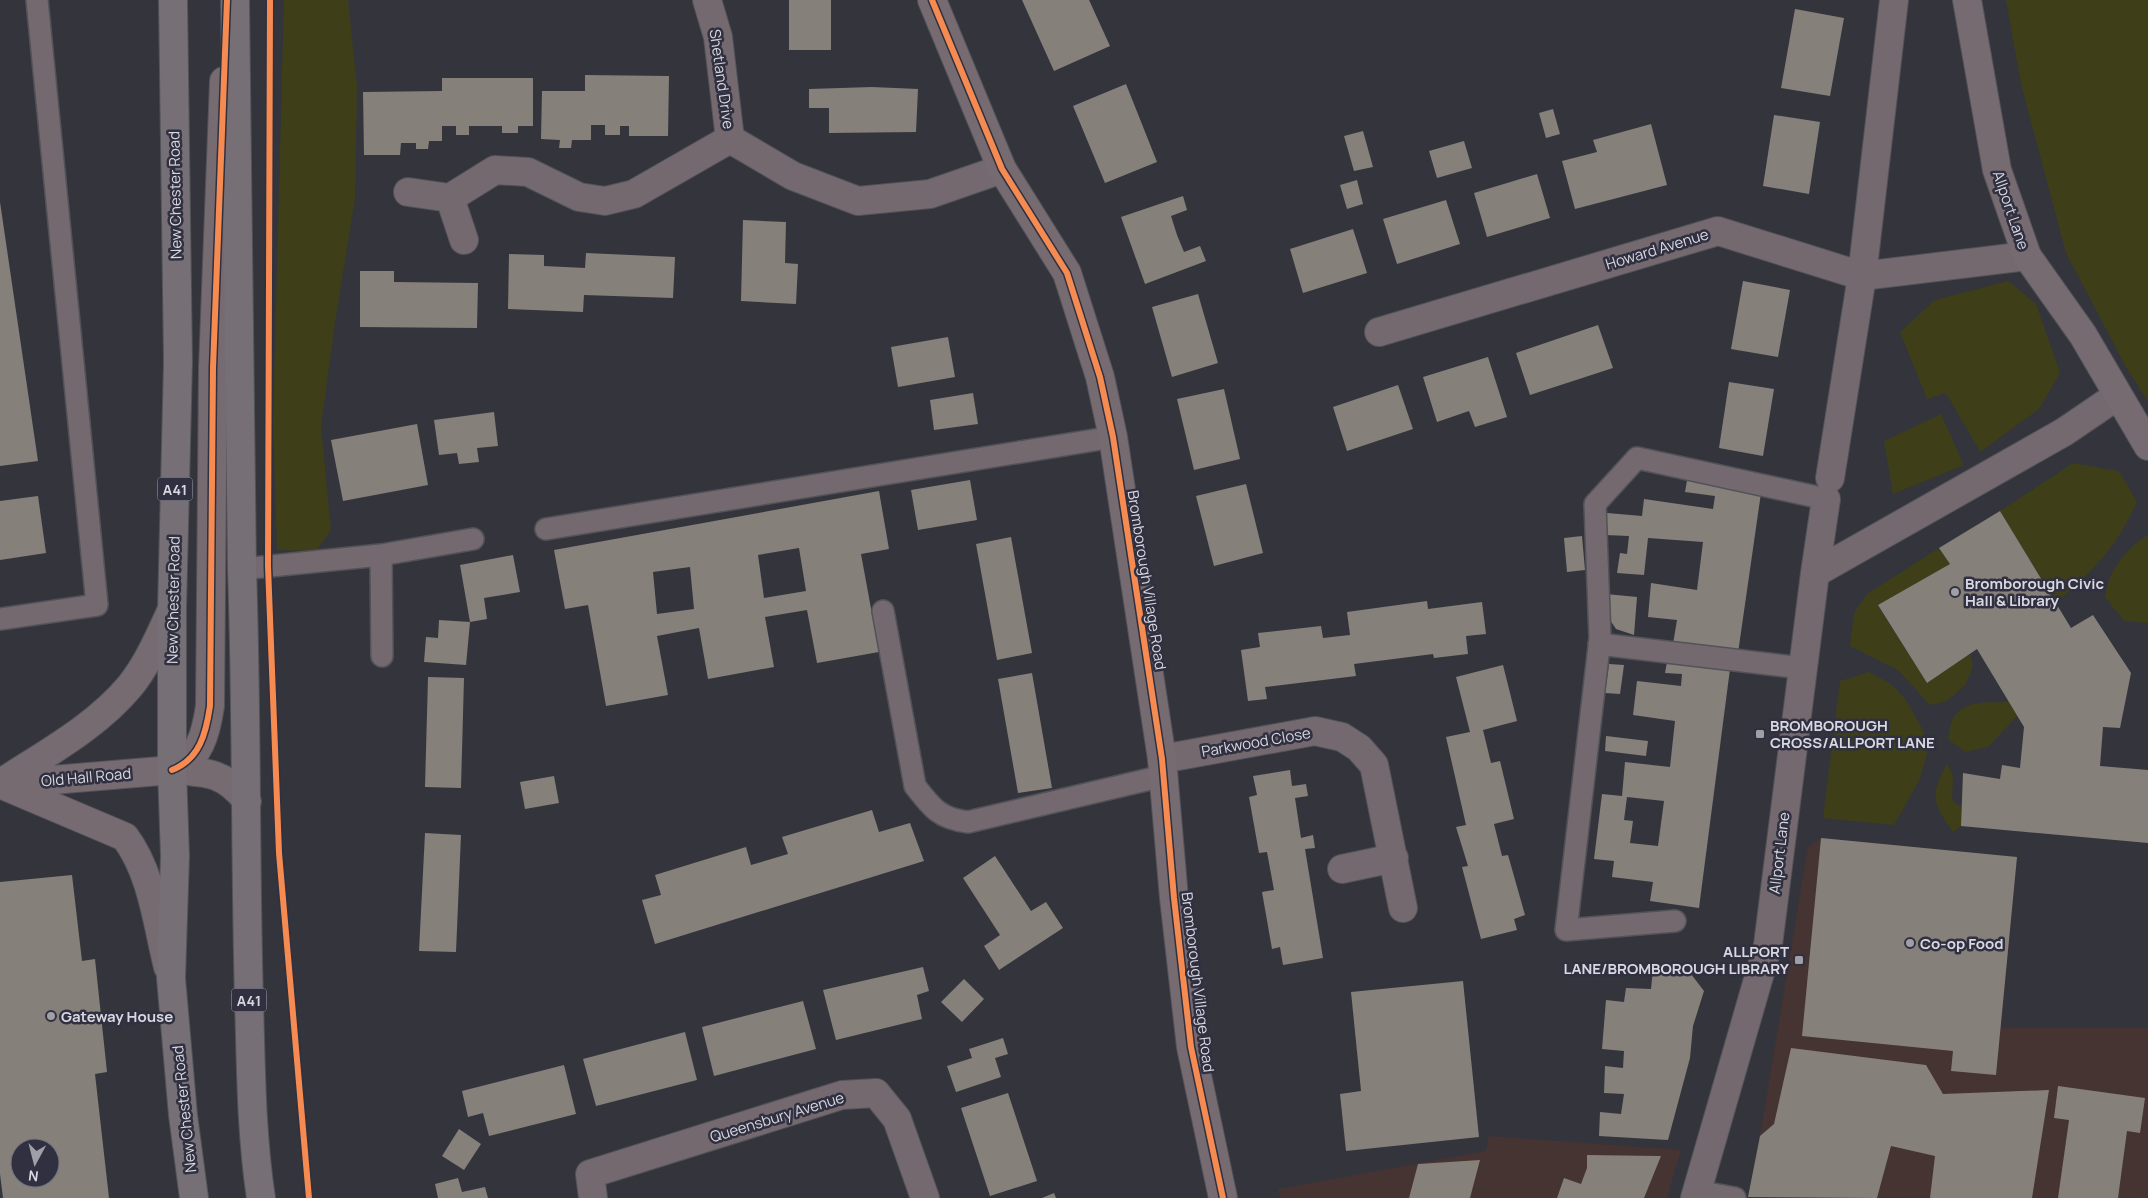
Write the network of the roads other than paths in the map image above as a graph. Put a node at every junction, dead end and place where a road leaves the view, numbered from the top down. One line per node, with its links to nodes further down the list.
1 (37, 0): 28 (lane)
2 (173, 0): 26 (highway, New Chester Road / A41)
3 (227, 0): 33 (street)
4 (235, 0): 24 (highway, A41)
5 (707, 0): 9 (street, Shetland Drive)
6 (932, 0): 10 (street, Bromborough Village Road)
7 (1894, 0): 15 (street, Allport Lane)
8 (1967, 0): 14 (street, Allport Lane)
9 (730, 138): 10 (street, Shetland Drive); 12 (street)
10 (1002, 169): 18 (street, Bromborough Village Road)
11 (408, 192): 12 (street)
12 (450, 198): 13 (street)
13 (464, 240)
14 (2027, 256): 15 (street, Howard Avenue); 17 (street, Allport Lane)
15 (1862, 276): 16 (street, Howard Avenue); 20 (street, Allport Lane)
16 (1379, 332)
17 (2117, 396): 19 (street, Allport Lane); 25 (street)
18 (1113, 437): 21 (lane); 32 (street, Bromborough Village Road)
19 (2148, 446)
20 (1828, 488): 25 (street, Allport Lane); 29 (lane)
21 (546, 529)
22 (473, 539): 23 (lane)
23 (381, 554): 24 (lane); 30 (lane)
24 (242, 569): 35 (highway, A41)
25 (1814, 573): 31 (street, Allport Lane)
26 (172, 609): 33 (highway, New Chester Road / A41); 34 (street)
27 (883, 611): 32 (lane)
28 (0, 619)
29 (1599, 644): 31 (lane); 39 (lane)
30 (382, 656)
31 (1802, 668): 41 (street, Allport Lane)
32 (1162, 768): 36 (street, Parkwood Close); 46 (street, Bromborough Village Road)
33 (172, 770): 34 (street, Old Hall Road); 35 (street, Old Hall Road); 40 (highway, New Chester Road / A41)
34 (0, 784): 40 (street)
35 (247, 801): 43 (highway, A41)
36 (1394, 858): 37 (street); 38 (street, Parkwood Close)
37 (1342, 869)
38 (1403, 908)
39 (1675, 922)
40 (171, 978): 42 (highway, New Chester Road / A41)
41 (1695, 1195): 47 (lane)
42 (194, 1198)
43 (260, 1198)
44 (593, 1198): 45 (street, Queensbury Avenue)
45 (925, 1198)
46 (1223, 1198)
47 (1735, 1198)

